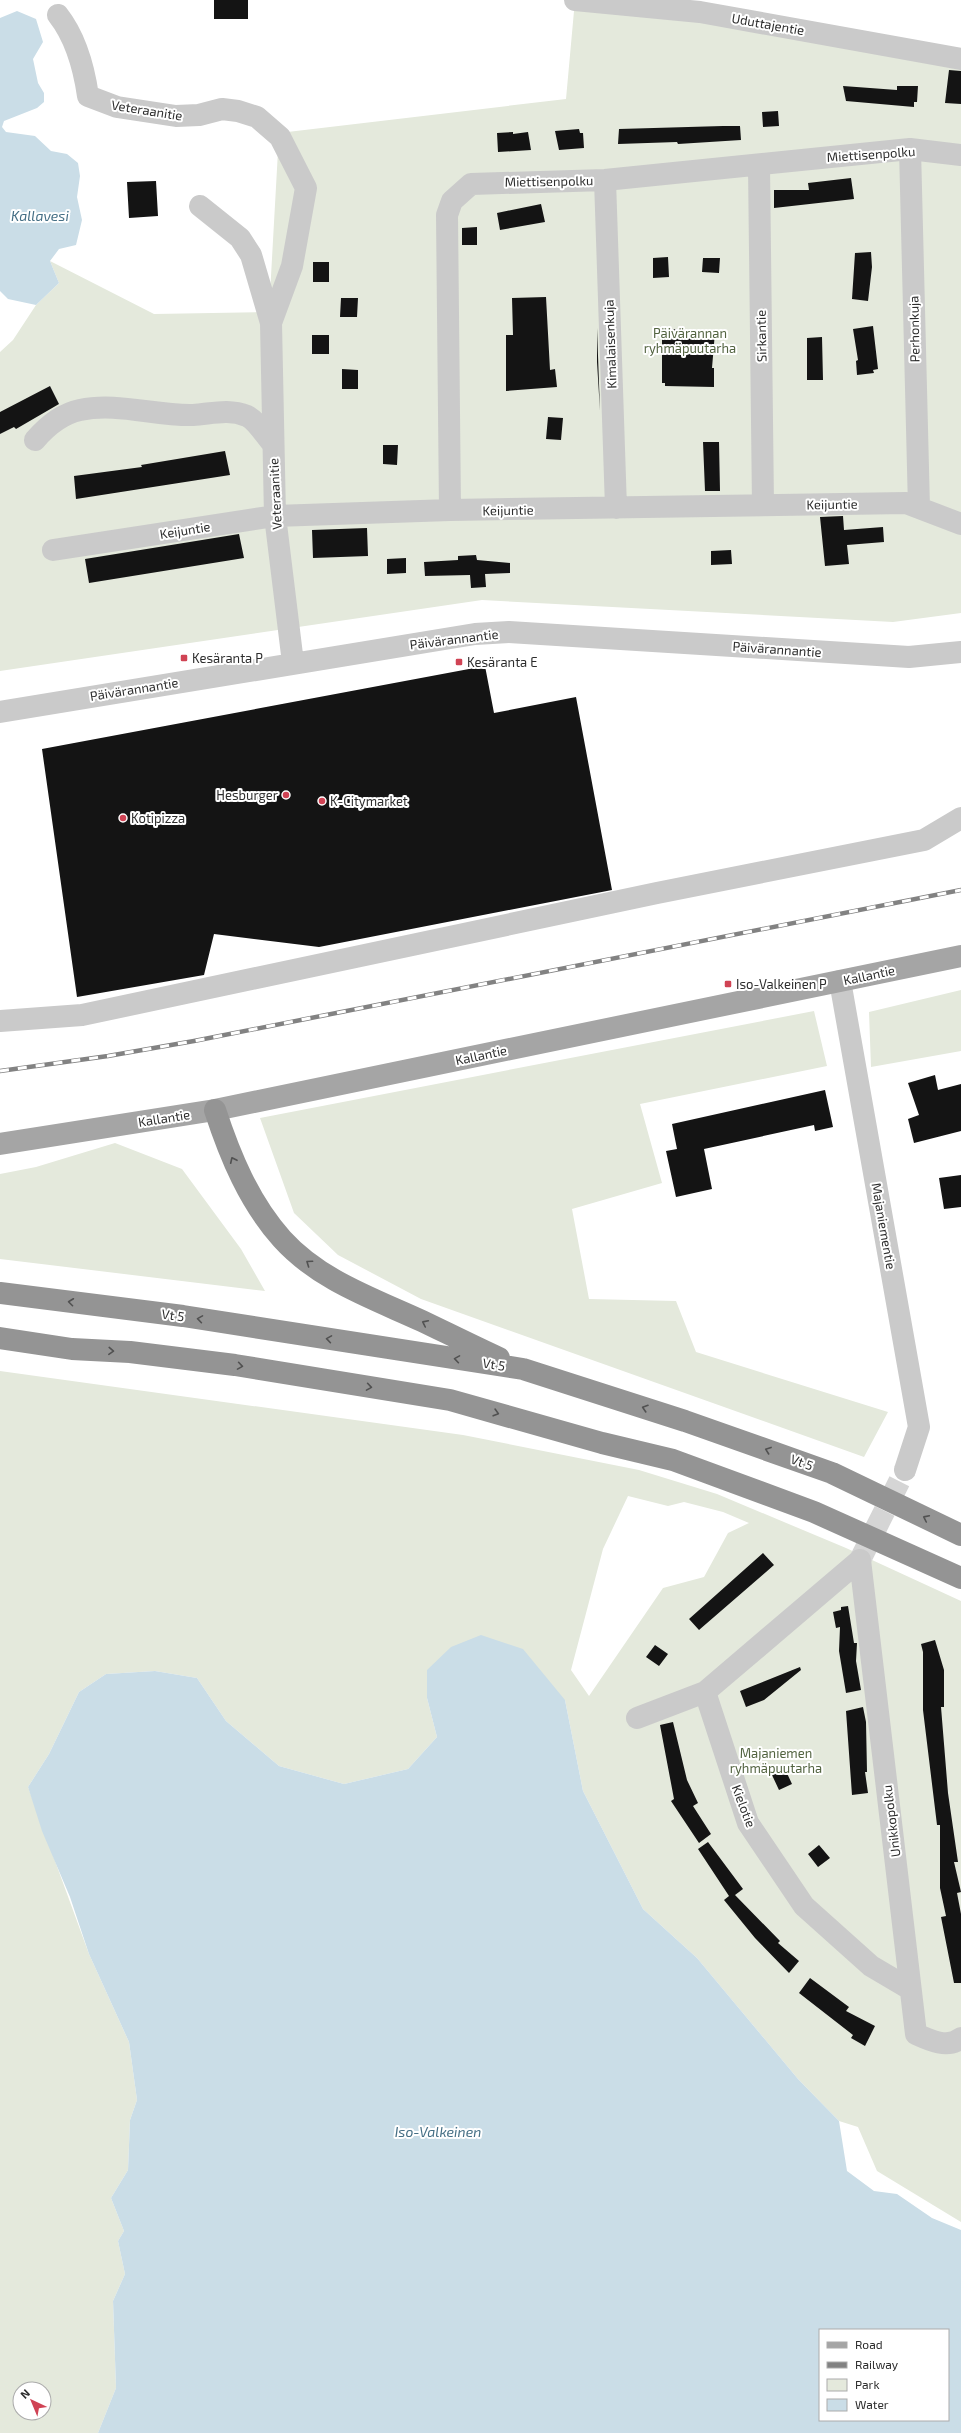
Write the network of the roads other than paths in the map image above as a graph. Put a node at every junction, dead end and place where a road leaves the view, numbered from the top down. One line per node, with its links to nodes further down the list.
1 (575, 0): 3 (street, Uduttajentie)
2 (58, 15): 9 (street, Veteraanitie)
3 (961, 59)
4 (910, 149): 5 (street, Miettisenpolku); 6 (street, Miettisenpolku); 14 (street, Perhonkuja)
5 (961, 155)
6 (759, 166): 7 (street, Miettisenpolku); 12 (street, Sirkantie)
7 (605, 180): 13 (street, Kimalaisenkuja); 15 (street, Miettisenpolku)
8 (200, 206): 9 (street, Veteraanitie)
9 (271, 323): 11 (street, Veteraanitie)
10 (35, 440): 11 (street)
11 (272, 443): 16 (street, Veteraanitie)
12 (763, 505): 13 (street, Keijuntie); 14 (street, Keijuntie)
13 (616, 508): 15 (street, Keijuntie)
14 (919, 508): 17 (street, Keijuntie)
15 (450, 510): 16 (street, Keijuntie)
16 (275, 516): 18 (street, Keijuntie); 20 (street, Veteraanitie)
17 (961, 524)
18 (53, 550)
19 (961, 652): 20 (street, Päivärannantie)
20 (293, 663): 21 (street, Päivärannantie)
21 (0, 712)
22 (961, 818): 25 (street)
23 (961, 956): 24 (main road, Kallantie)
24 (840, 981): 26 (main road, Kallantie); 33 (street, Majaniementie)
25 (0, 1021)
26 (216, 1110): 27 (main road, Kallantie); 32 (highway, one-way to 26)
27 (0, 1144)
28 (0, 1293): 32 (highway, Vt 5, one-way to 28)
29 (0, 1338): 31 (highway)
30 (0, 1349): 31 (highway)
31 (72, 1349): 35 (highway, one-way to 35)
32 (523, 1369): 34 (highway, Vt 5, one-way to 32)
33 (905, 1470)
34 (961, 1535)
35 (961, 1578)
36 (705, 1692): 37 (street); 38 (street, Kielotie); 38 (street, Unikkopolku)
37 (637, 1718)
38 (910, 1989): 39 (street, Unikkopolku)
39 (961, 2038)

